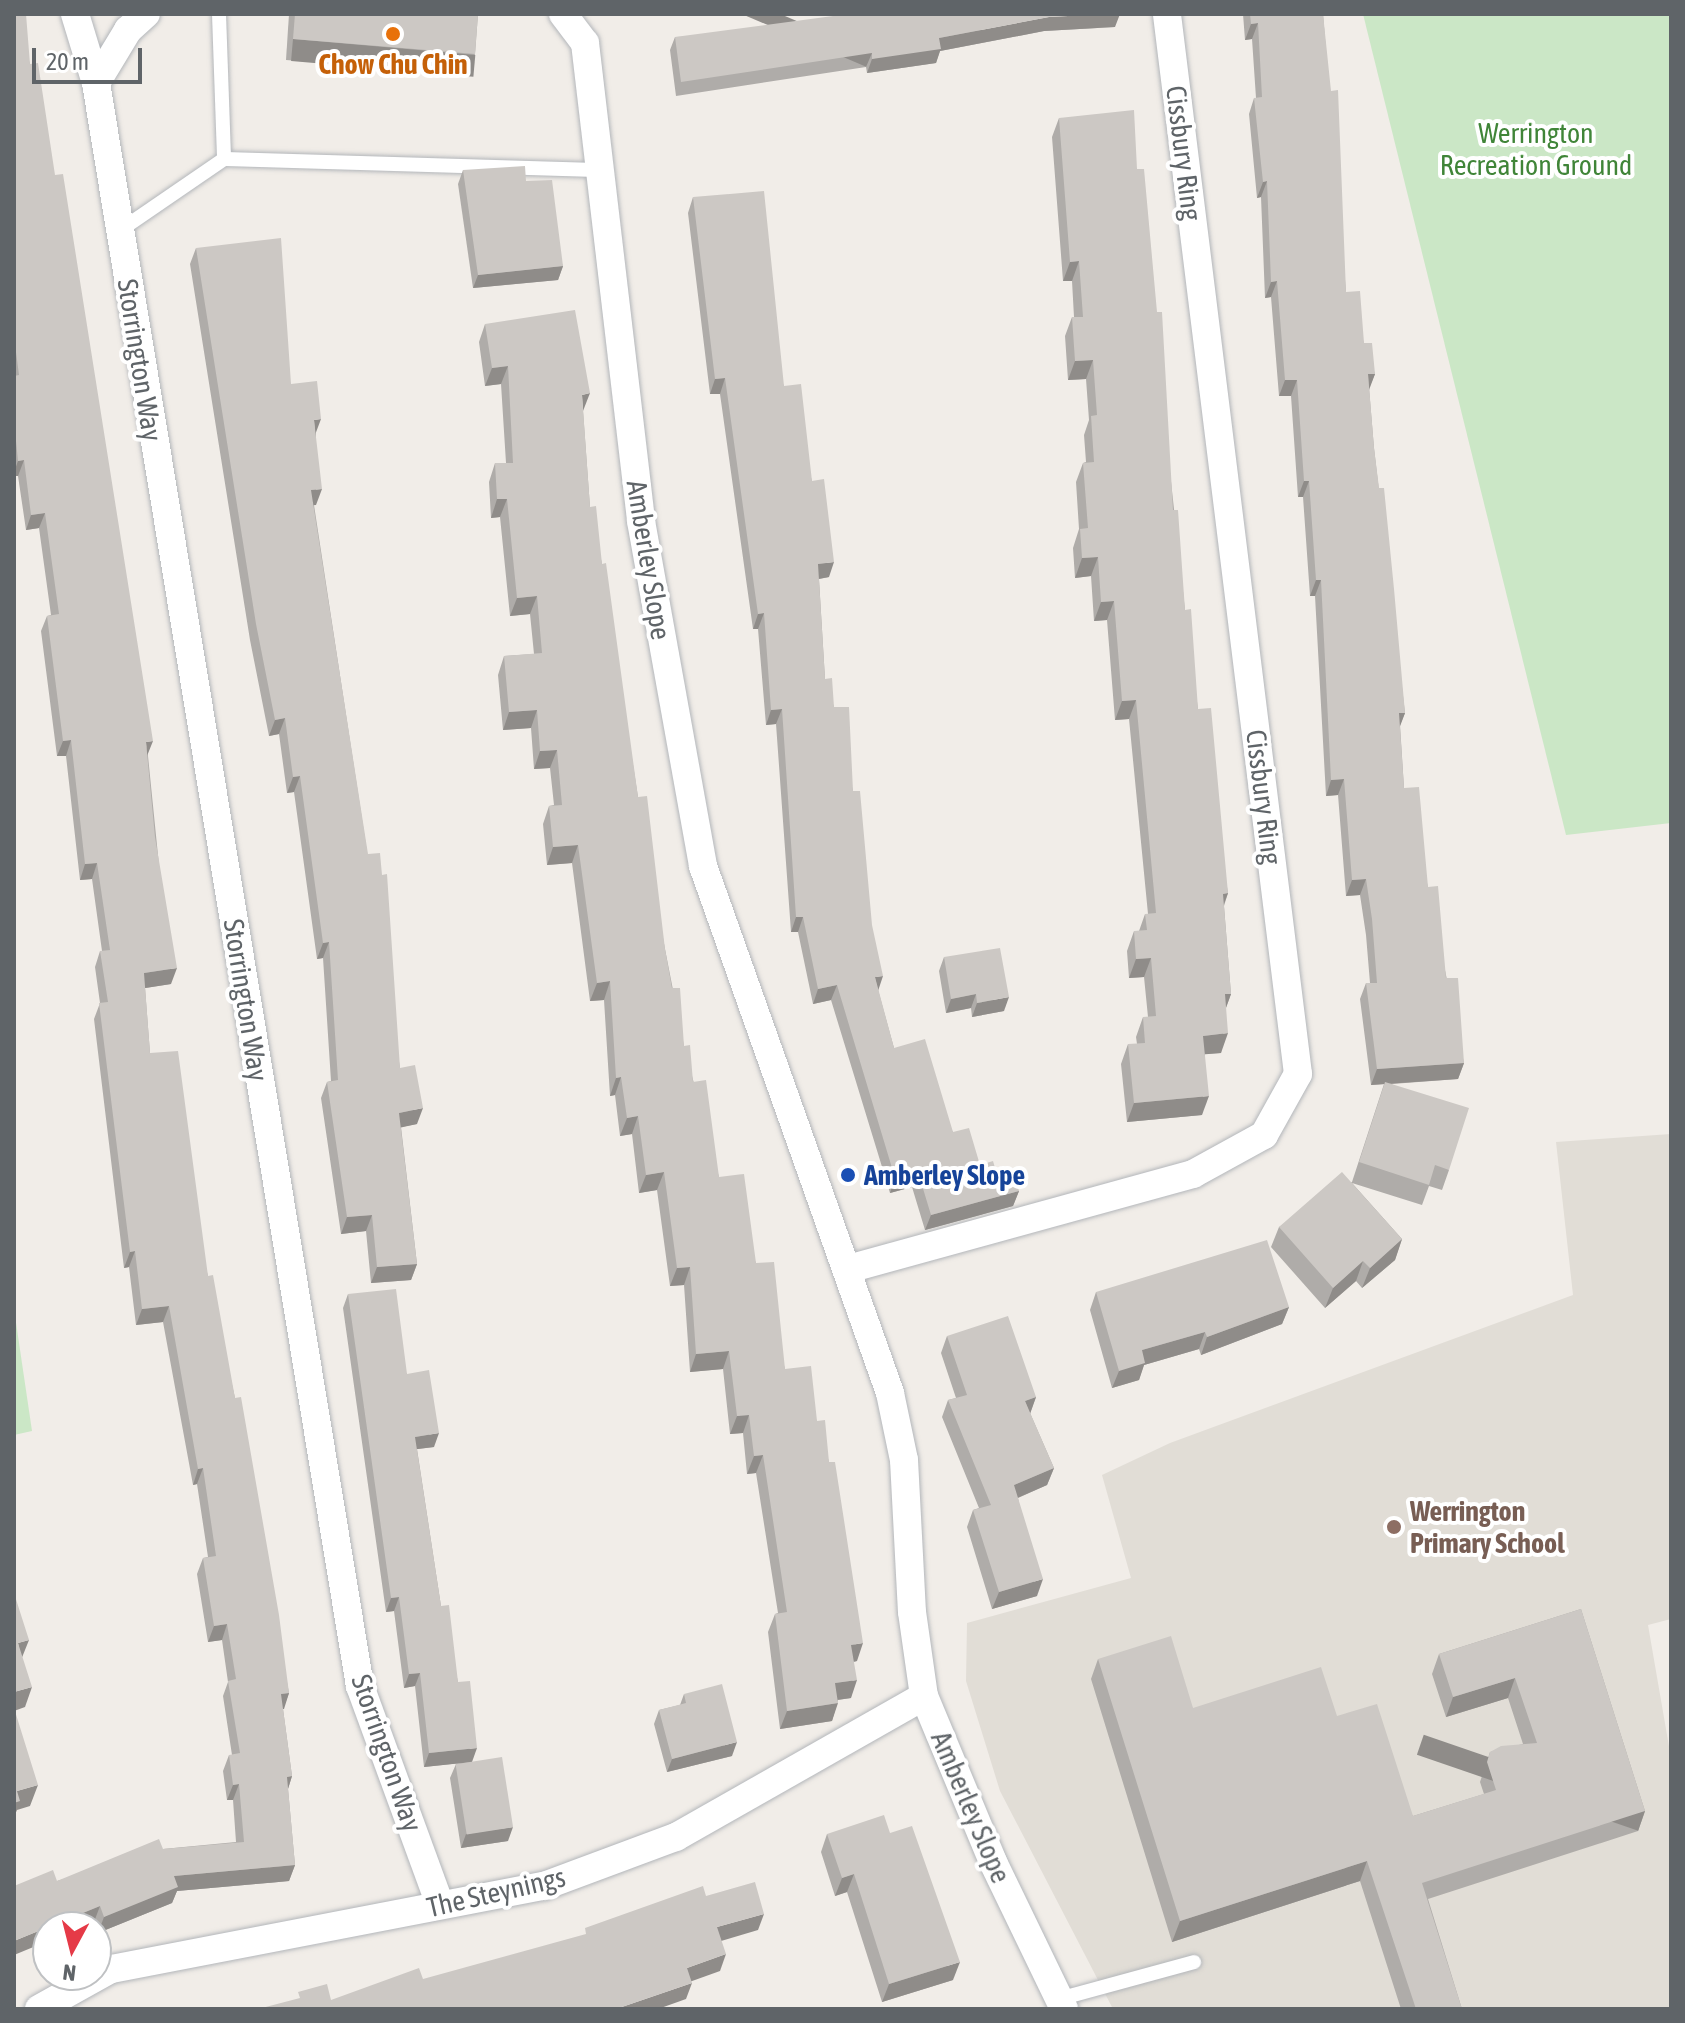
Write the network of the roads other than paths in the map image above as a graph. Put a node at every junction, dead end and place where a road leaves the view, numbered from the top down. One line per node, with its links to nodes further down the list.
1 (75, 14): 6 (street, Storrington Way)
2 (146, 14): 6 (street)
3 (219, 14): 7 (lane)
4 (1167, 14): 10 (street, Cissbury Ring)
5 (569, 15): 8 (street, Amberley Slope)
6 (96, 83): 9 (street, Storrington Way)
7 (224, 159): 8 (lane); 9 (lane)
8 (598, 170): 10 (street, Amberley Slope)
9 (119, 231): 12 (street, Storrington Way)
10 (848, 1269): 11 (street, Amberley Slope)
11 (924, 1696): 12 (street, The Steynings); 14 (street, Amberley Slope)
12 (440, 1905): 15 (street, The Steynings)
13 (1194, 1962): 14 (lane)
14 (1062, 2004)
15 (39, 2009)

